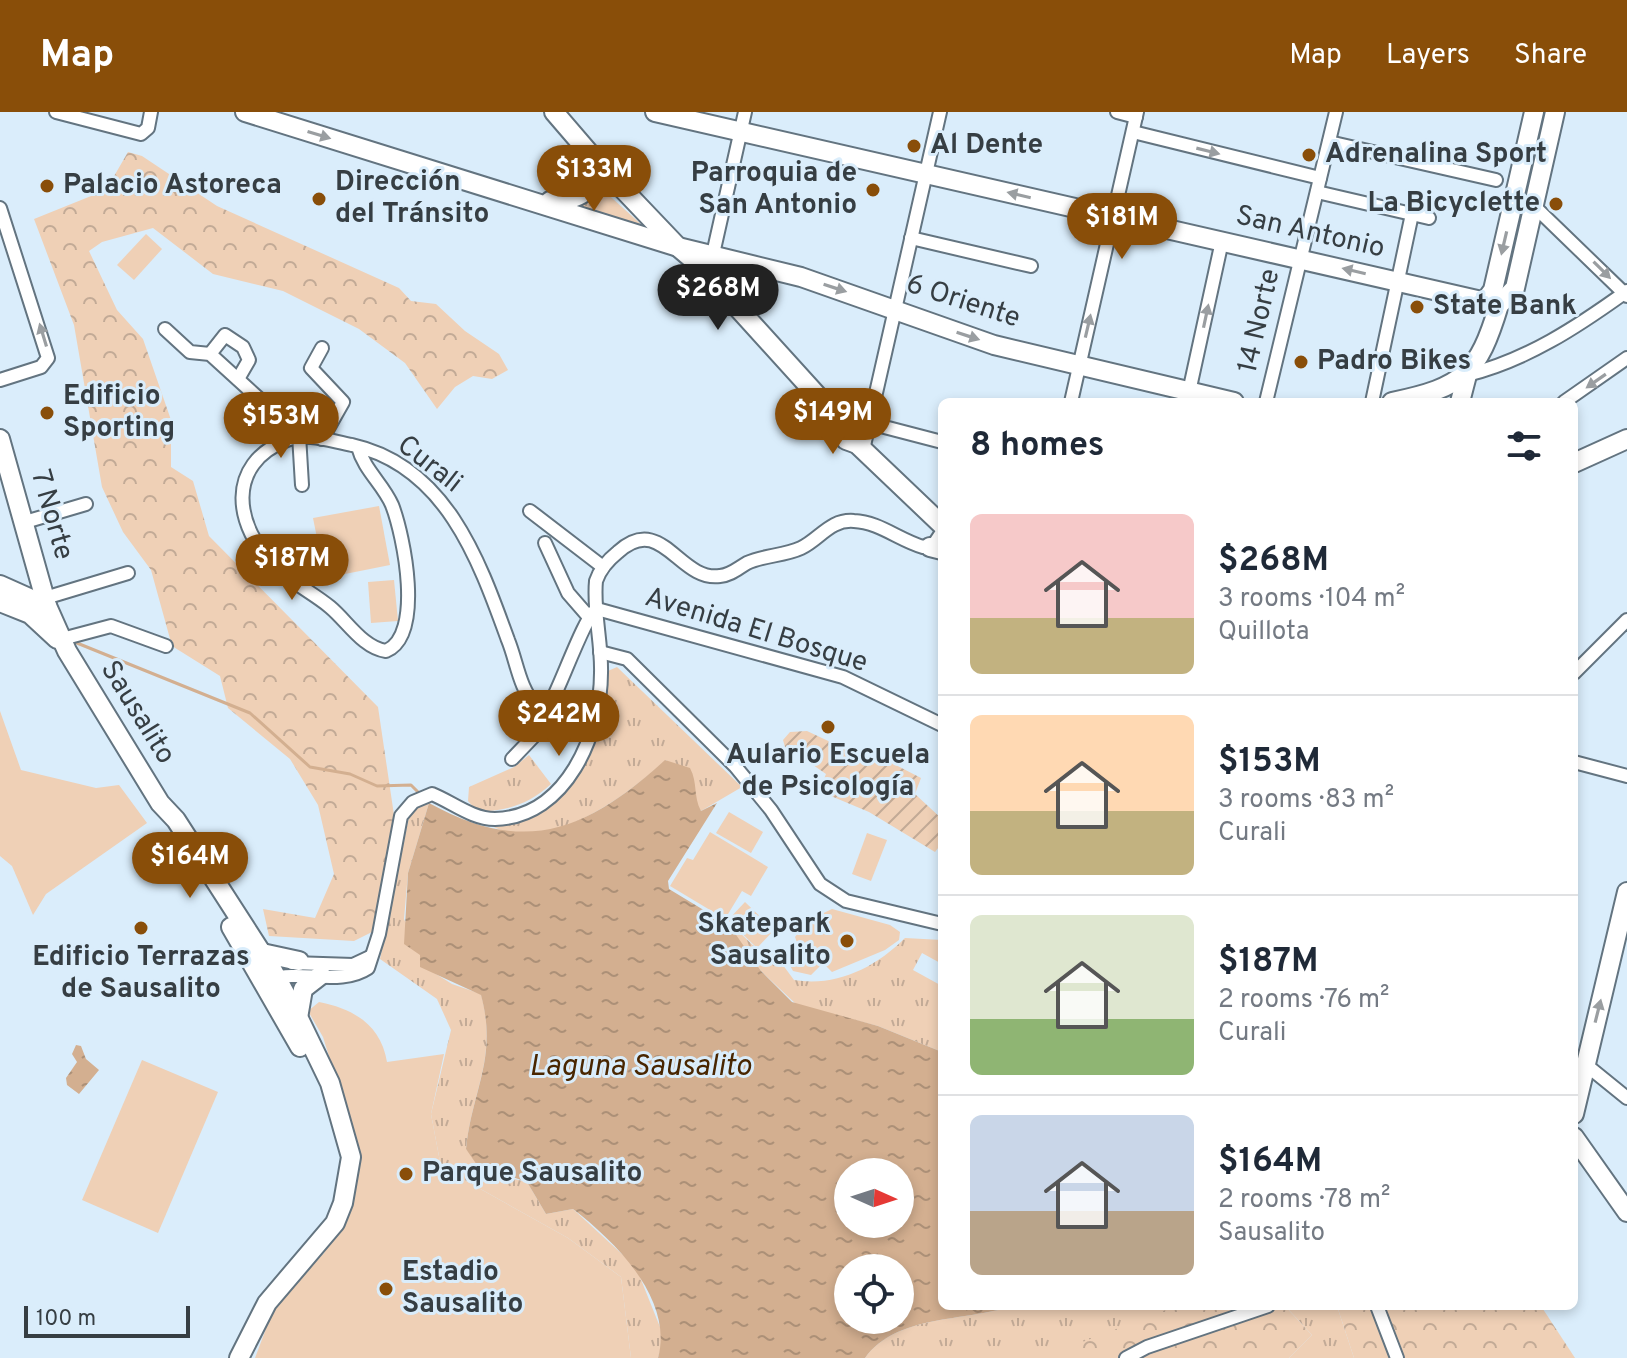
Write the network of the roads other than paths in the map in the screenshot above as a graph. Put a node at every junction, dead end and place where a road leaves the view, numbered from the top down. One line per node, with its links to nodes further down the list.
1 (56, 112): 2 (street)
2 (151, 112)
3 (245, 112): 21 (main road, 6 Oriente, one-way to 21)
4 (554, 112): 15 (main road)
5 (655, 112): 12 (main road, San Antonio)
6 (940, 112): 16 (street)
7 (1117, 112): 10 (street)
8 (1336, 112): 14 (street, 14 Norte)
9 (1534, 112): 11 (street); 20 (main road)
10 (1137, 114): 13 (street)
11 (1554, 116): 22 (main road)
12 (742, 121): 16 (main road, San Antonio); 30 (street)
13 (1133, 132): 17 (street, one-way to 17); 25 (street)
14 (1329, 142): 17 (street, 14 Norte); 18 (street)
15 (597, 162): 21 (main road); 29 (main road)
16 (926, 173): 25 (main road, San Antonio, one-way to 16); 27 (street)
17 (1320, 178): 19 (street, 14 Norte)
18 (1496, 180)
19 (1317, 192): 24 (street); 31 (street, 14 Norte)
20 (1513, 200): 22 (street); 36 (main road, one-way to 36)
21 (536, 201): 29 (main road, 6 Oriente)
22 (1534, 206): 35 (street, one-way to 35); 36 (main road)
23 (0, 208): 45 (street, one-way to 23)
24 (1412, 214): 26 (street); 34 (street)
25 (1113, 216): 28 (main road, San Antonio); 42 (street, one-way to 25)
26 (1429, 218)
27 (911, 238): 32 (street); 37 (street)
28 (1222, 241): 31 (main road, San Antonio); 46 (street, one-way to 28)
29 (678, 247): 30 (main road, 6 Oriente); 33 (main road); 61 (main road)
30 (713, 254): 33 (street); 37 (main road, 6 Oriente, one-way to 37)
31 (1299, 258): 34 (main road, San Antonio, one-way to 31); 49 (street, 14 Norte)
32 (1031, 266)
33 (715, 281): 61 (main road)
34 (1397, 282): 36 (main road, San Antonio); 50 (street)
35 (1626, 293): 43 (street)
36 (1492, 303): 43 (main road)
37 (895, 310): 42 (main road, 6 Oriente, one-way to 42); 54 (street)
38 (165, 329): 40 (street)
39 (322, 348): 57 (street)
40 (210, 354): 44 (street); 44 (street)
41 (1627, 358): 53 (street, one-way to 53)
42 (1079, 365): 46 (main road, 6 Oriente); 47 (street)
43 (1467, 375): 51 (main road); 52 (main road)
44 (238, 379): 55 (street)
45 (0, 380)
46 (1189, 392): 48 (main road, 6 Oriente)
47 (1072, 398)
48 (1216, 398)
49 (1267, 398)
50 (1373, 398)
51 (1407, 398)
52 (1461, 398)
53 (1570, 398)
54 (869, 423): 59 (street); 61 (street)
55 (299, 435): 57 (street, Curali); 60 (street); 63 (street)
56 (0, 439): 67 (main road, 7 Norte)
57 (322, 439): 60 (street, Curali)
58 (1627, 439): 62 (main road)
59 (938, 441)
60 (358, 447): 81 (street, Curali)
61 (860, 447): 66 (main road)
62 (1578, 461)
63 (302, 485)
64 (86, 504): 67 (street)
65 (530, 511): 70 (street)
66 (938, 521)
67 (25, 522): 74 (main road, 7 Norte)
68 (545, 543): 75 (street)
69 (938, 543): 70 (street)
70 (603, 567): 75 (street)
71 (128, 573): 74 (street)
72 (0, 585): 74 (main road)
73 (0, 602): 74 (main road)
74 (41, 606): 77 (main road, Sausalito)
75 (593, 612): 79 (street); 81 (street); 82 (street, Avenida El Bosque)
76 (1627, 620): 80 (street)
77 (64, 645): 78 (street); 91 (main road, Sausalito)
78 (166, 646)
79 (600, 652): 87 (street); 89 (street)
80 (1578, 669)
81 (541, 707): 83 (street)
82 (938, 723)
83 (512, 759)
84 (1578, 763): 85 (street)
85 (1627, 776)
86 (1627, 892): 88 (main road)
87 (938, 923)
88 (1623, 923): 94 (main road, one-way to 88)
89 (370, 957): 90 (street); 92 (street)
90 (299, 961): 91 (main road)
91 (268, 969): 92 (street); 93 (main road); 97 (main road)
92 (321, 975): 93 (main road)
93 (298, 1018): 97 (main road)
94 (1585, 1064): 95 (main road); 96 (street)
95 (1578, 1096)
96 (1627, 1098)
97 (337, 1107): 102 (main road)
98 (1578, 1147): 99 (main road)
99 (1627, 1212)
100 (1256, 1310): 103 (street)
101 (1379, 1310): 104 (street)
102 (239, 1358)
103 (1126, 1358)
104 (1397, 1358)

